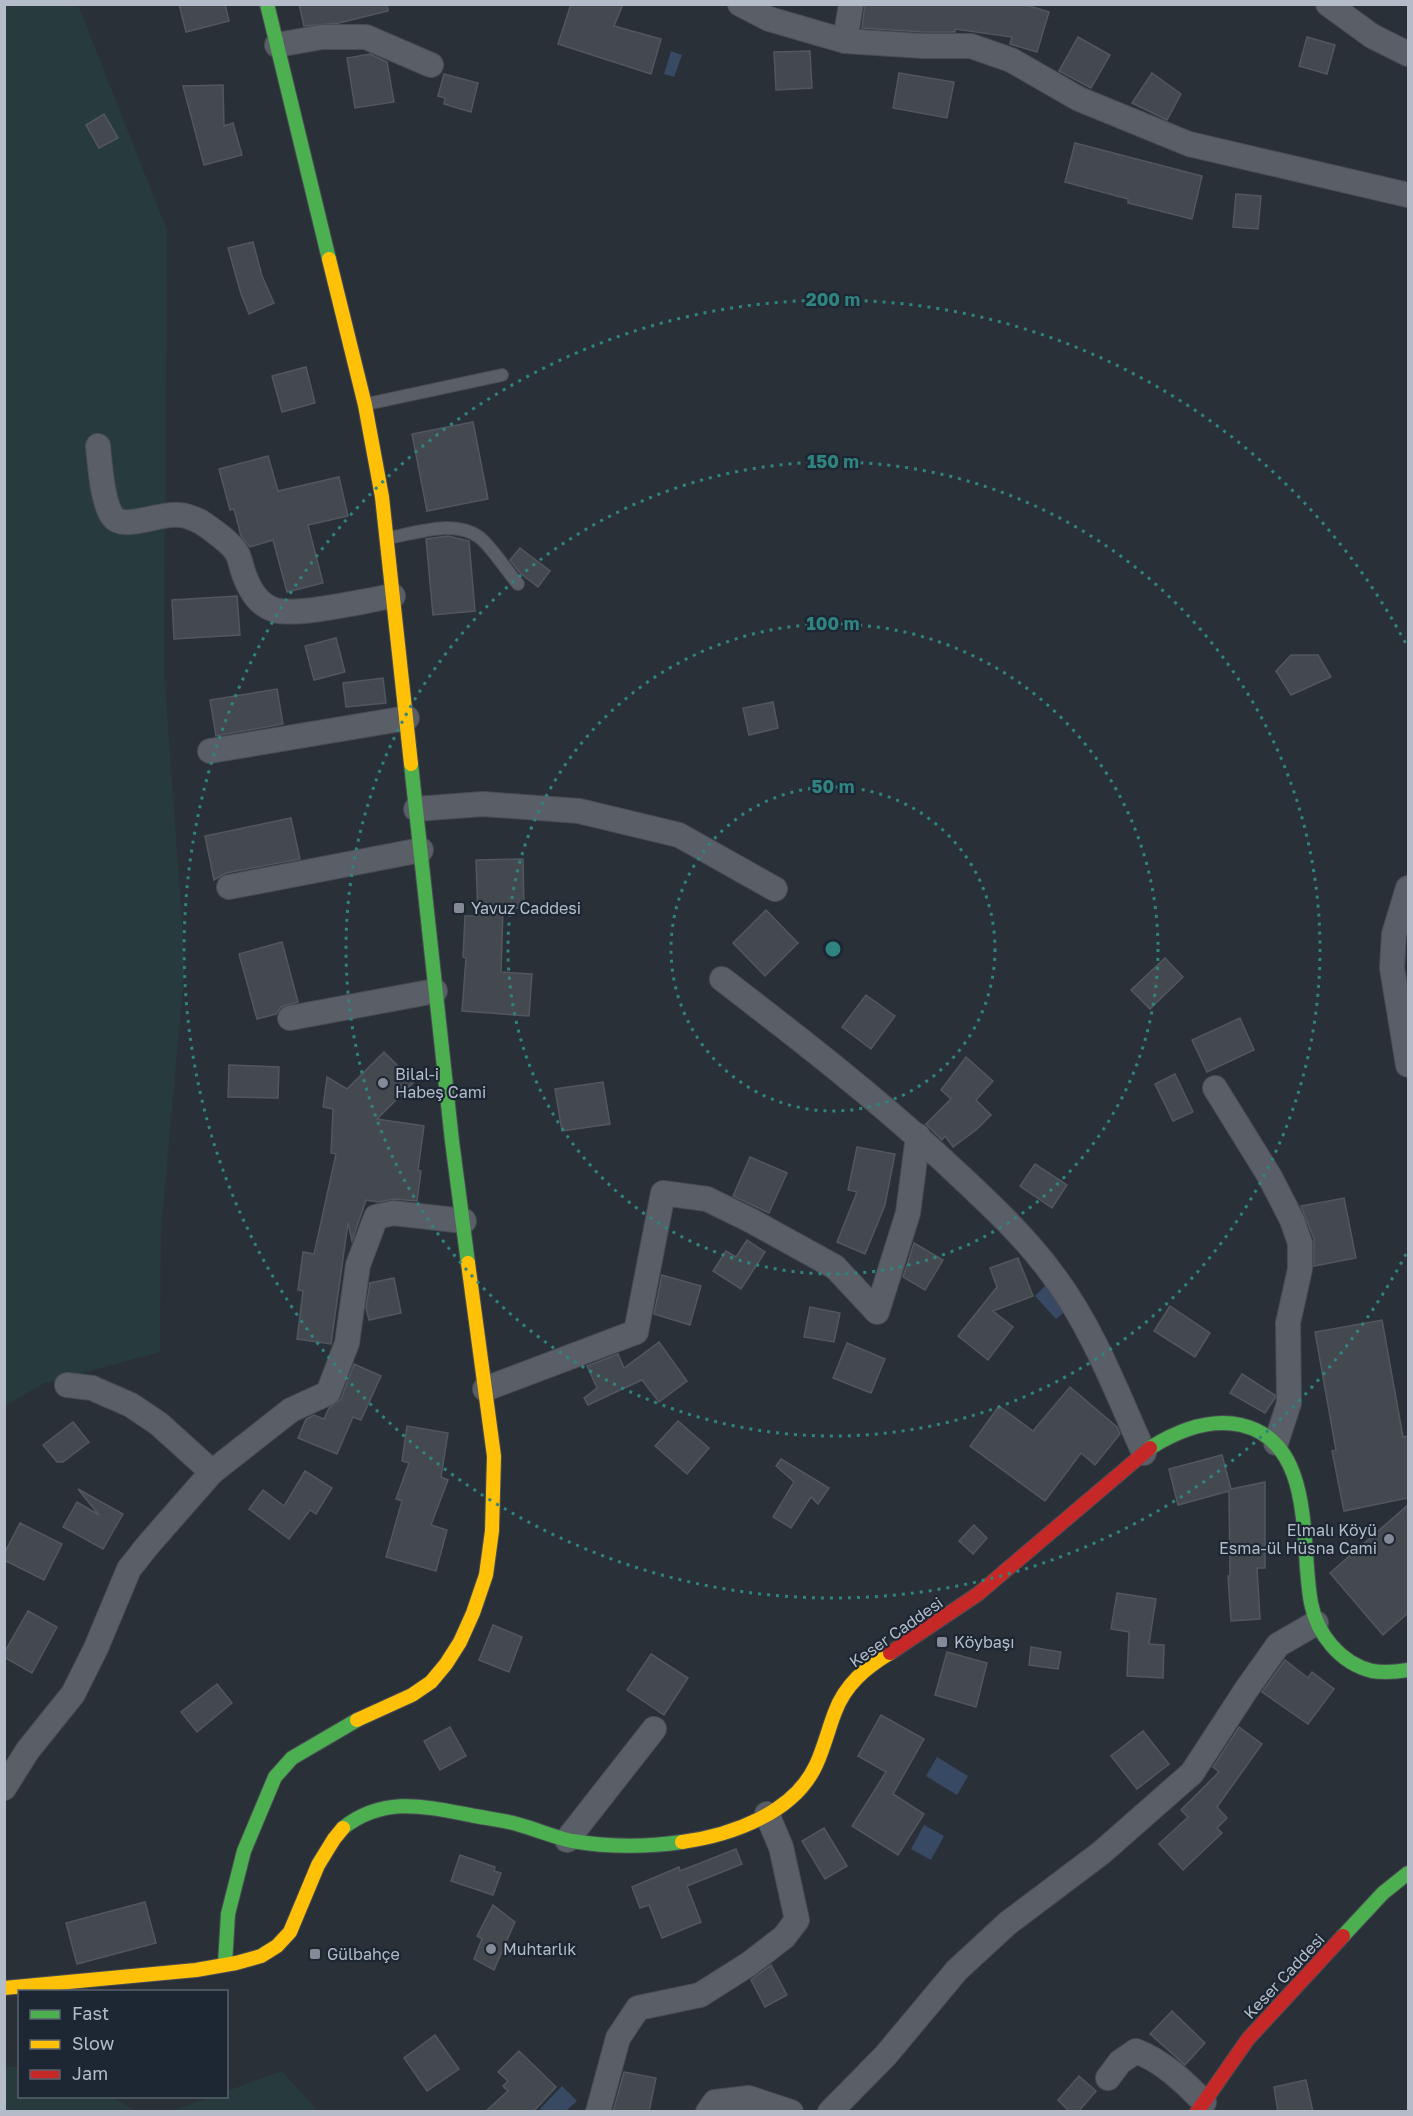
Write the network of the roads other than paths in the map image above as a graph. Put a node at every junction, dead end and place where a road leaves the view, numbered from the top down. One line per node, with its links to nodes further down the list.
1 (267, 4): 6 (street)
2 (740, 4): 5 (street)
3 (851, 4): 5 (street)
4 (1328, 4): 7 (street)
5 (845, 40): 9 (street)
6 (277, 45): 8 (street); 11 (street)
7 (1408, 54)
8 (431, 65)
9 (1408, 195)
10 (502, 375): 11 (lane)
11 (366, 405): 13 (street)
12 (98, 446): 15 (street)
13 (388, 538): 14 (lane); 15 (street)
14 (518, 584)
15 (393, 596): 16 (street)
16 (407, 718): 17 (street); 18 (street)
17 (210, 751)
18 (416, 809): 19 (street); 22 (street)
19 (421, 850): 20 (street); 24 (street)
20 (229, 887)
21 (1408, 888): 26 (street)
22 (775, 889)
23 (722, 979): 28 (street)
24 (435, 991): 25 (street); 29 (street)
25 (290, 1018)
26 (1408, 1065)
27 (1215, 1088): 32 (street)
28 (918, 1136): 31 (street); 33 (street)
29 (464, 1221): 31 (street); 34 (street)
30 (67, 1385): 34 (street)
31 (485, 1389): 42 (street)
32 (1276, 1443): 33 (street, Keser Caddesi); 35 (street)
33 (1144, 1453): 39 (street, Keser Caddesi)
34 (212, 1472): 38 (street)
35 (1316, 1623): 36 (street); 49 (street)
36 (1408, 1670)
37 (654, 1729): 40 (street)
38 (4, 1788)
39 (767, 1814): 40 (street, Keser Caddesi); 46 (street)
40 (567, 1840): 42 (street, Keser Caddesi)
41 (1408, 1873): 45 (street, Keser Caddesi)
42 (225, 1964): 43 (street, Keser Caddesi)
43 (4, 1988)
44 (1108, 2078): 45 (street)
45 (1200, 2107)
46 (598, 2112)
47 (708, 2112): 48 (street)
48 (791, 2112)
49 (830, 2112)

